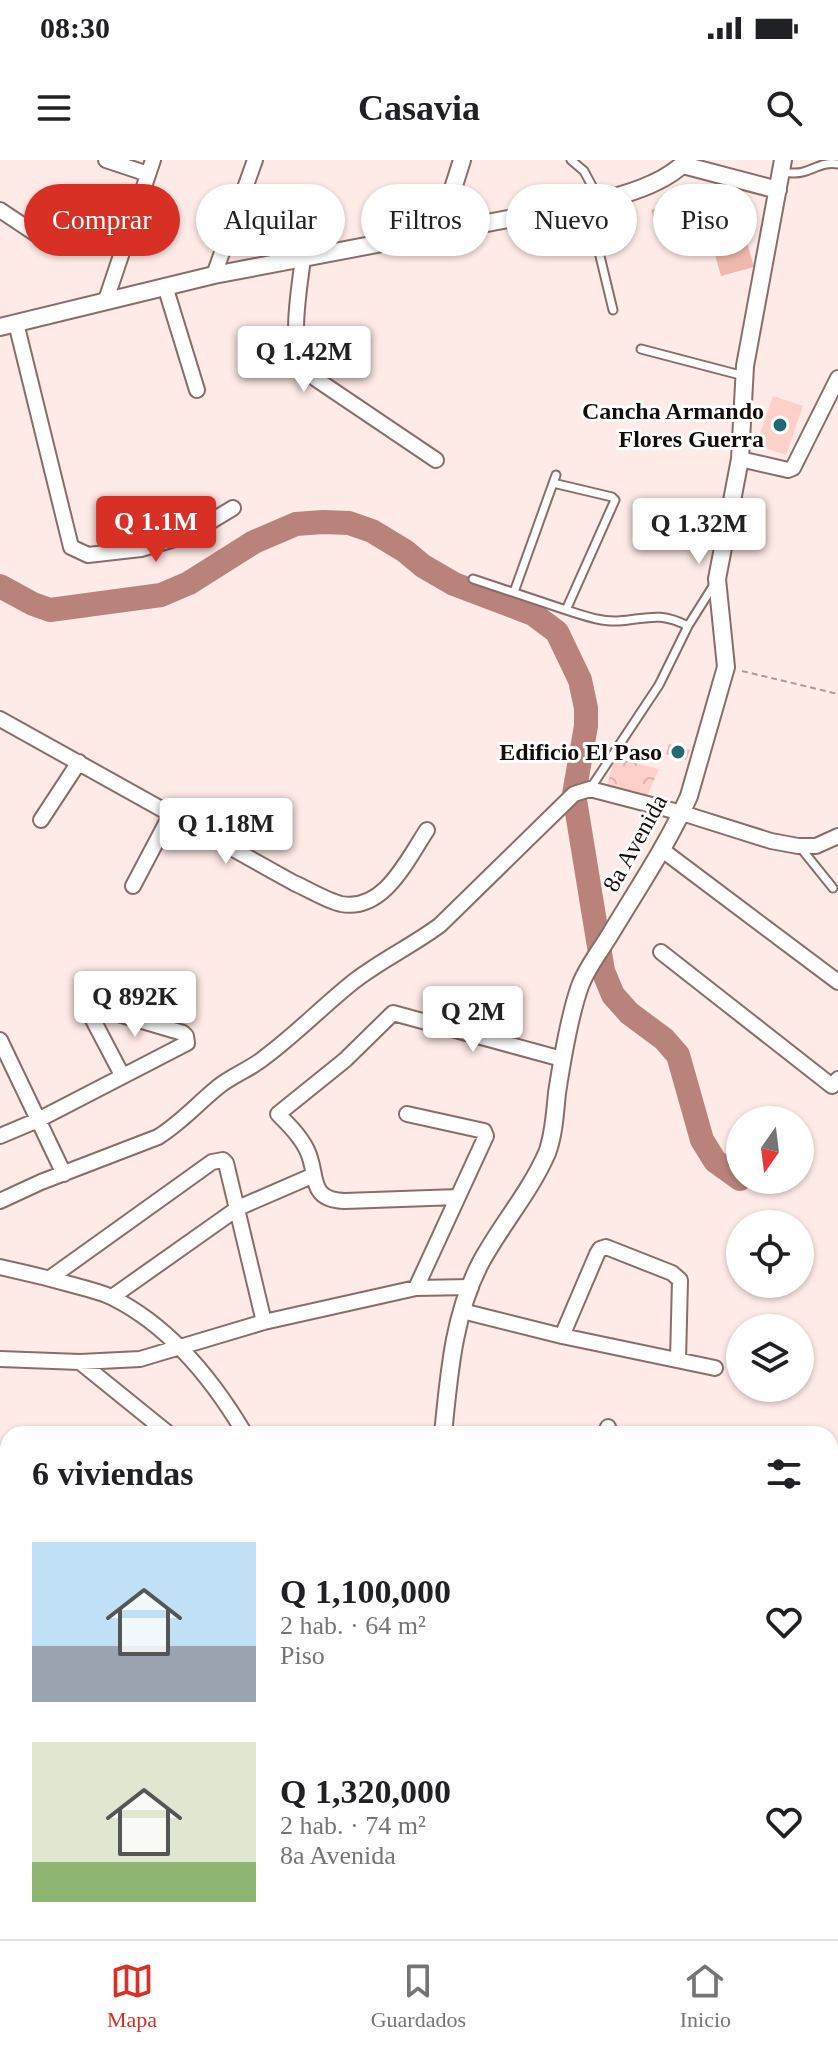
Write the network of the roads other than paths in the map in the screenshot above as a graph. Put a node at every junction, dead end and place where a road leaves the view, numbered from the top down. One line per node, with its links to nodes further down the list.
1 (106, 160): 8 (street)
2 (255, 160): 18 (street)
3 (462, 160): 9 (street)
4 (571, 160): 10 (lane)
5 (685, 162): 11 (street); 12 (street)
6 (838, 164): 7 (lane)
7 (782, 166): 12 (street, 8a Avenida)
8 (150, 167): 20 (street)
9 (454, 184)
10 (591, 184)
11 (637, 190)
12 (778, 190): 24 (street, 8a Avenida)
13 (0, 210): 14 (street)
14 (24, 226)
15 (361, 247): 17 (street)
16 (600, 256): 21 (lane)
17 (303, 258): 18 (street); 28 (street)
18 (214, 275): 19 (street)
19 (165, 286): 20 (street); 26 (street)
20 (106, 300): 22 (street)
21 (613, 310)
22 (8, 325): 29 (street)
23 (641, 349): 24 (lane)
24 (744, 376): 27 (street, 8a Avenida)
25 (838, 378): 27 (street)
26 (197, 390)
27 (740, 459): 31 (street, 8a Avenida)
28 (436, 460)
29 (233, 508)
30 (473, 579): 32 (lane)
31 (717, 579): 34 (lane); 38 (street, 8a Avenida)
32 (514, 592): 33 (lane); 33 (lane)
33 (566, 610): 34 (lane)
34 (688, 626): 37 (lane)
35 (0, 719): 36 (street)
36 (79, 762): 39 (street); 40 (street)
37 (590, 789): 38 (street); 56 (street)
38 (682, 813): 43 (street); 44 (street, 8a Avenida)
39 (171, 814): 41 (street); 45 (street)
40 (41, 820)
41 (427, 830)
42 (838, 838): 43 (street)
43 (798, 846): 46 (lane)
44 (661, 849): 48 (street); 50 (street, 8a Avenida)
45 (133, 886)
46 (833, 888)
47 (661, 952): 52 (street)
48 (838, 982)
49 (0, 1040): 54 (street)
50 (562, 1059): 57 (street); 63 (street, 8a Avenida)
51 (122, 1075): 51 (street); 54 (street)
52 (838, 1079)
53 (407, 1114): 58 (street)
54 (38, 1120): 55 (street); 56 (street)
55 (0, 1136)
56 (64, 1174): 59 (street)
57 (314, 1175): 58 (street); 60 (street)
58 (458, 1197): 64 (street)
59 (0, 1201)
60 (238, 1208): 62 (street); 65 (street); 67 (street)
61 (0, 1267): 62 (street)
62 (50, 1278): 65 (street)
63 (471, 1287): 64 (street); 66 (street, 8a Avenida)
64 (416, 1288): 67 (street)
65 (112, 1297): 69 (street)
66 (462, 1311): 68 (street); 76 (street, 8a Avenida)
67 (264, 1322): 69 (street)
68 (562, 1336): 71 (street); 71 (street)
69 (179, 1346): 72 (street); 75 (street)
70 (0, 1359): 72 (street)
71 (678, 1360): 73 (street)
72 (80, 1362): 74 (street)
73 (715, 1368)
74 (159, 1426)
75 (240, 1426)
76 (444, 1426)

